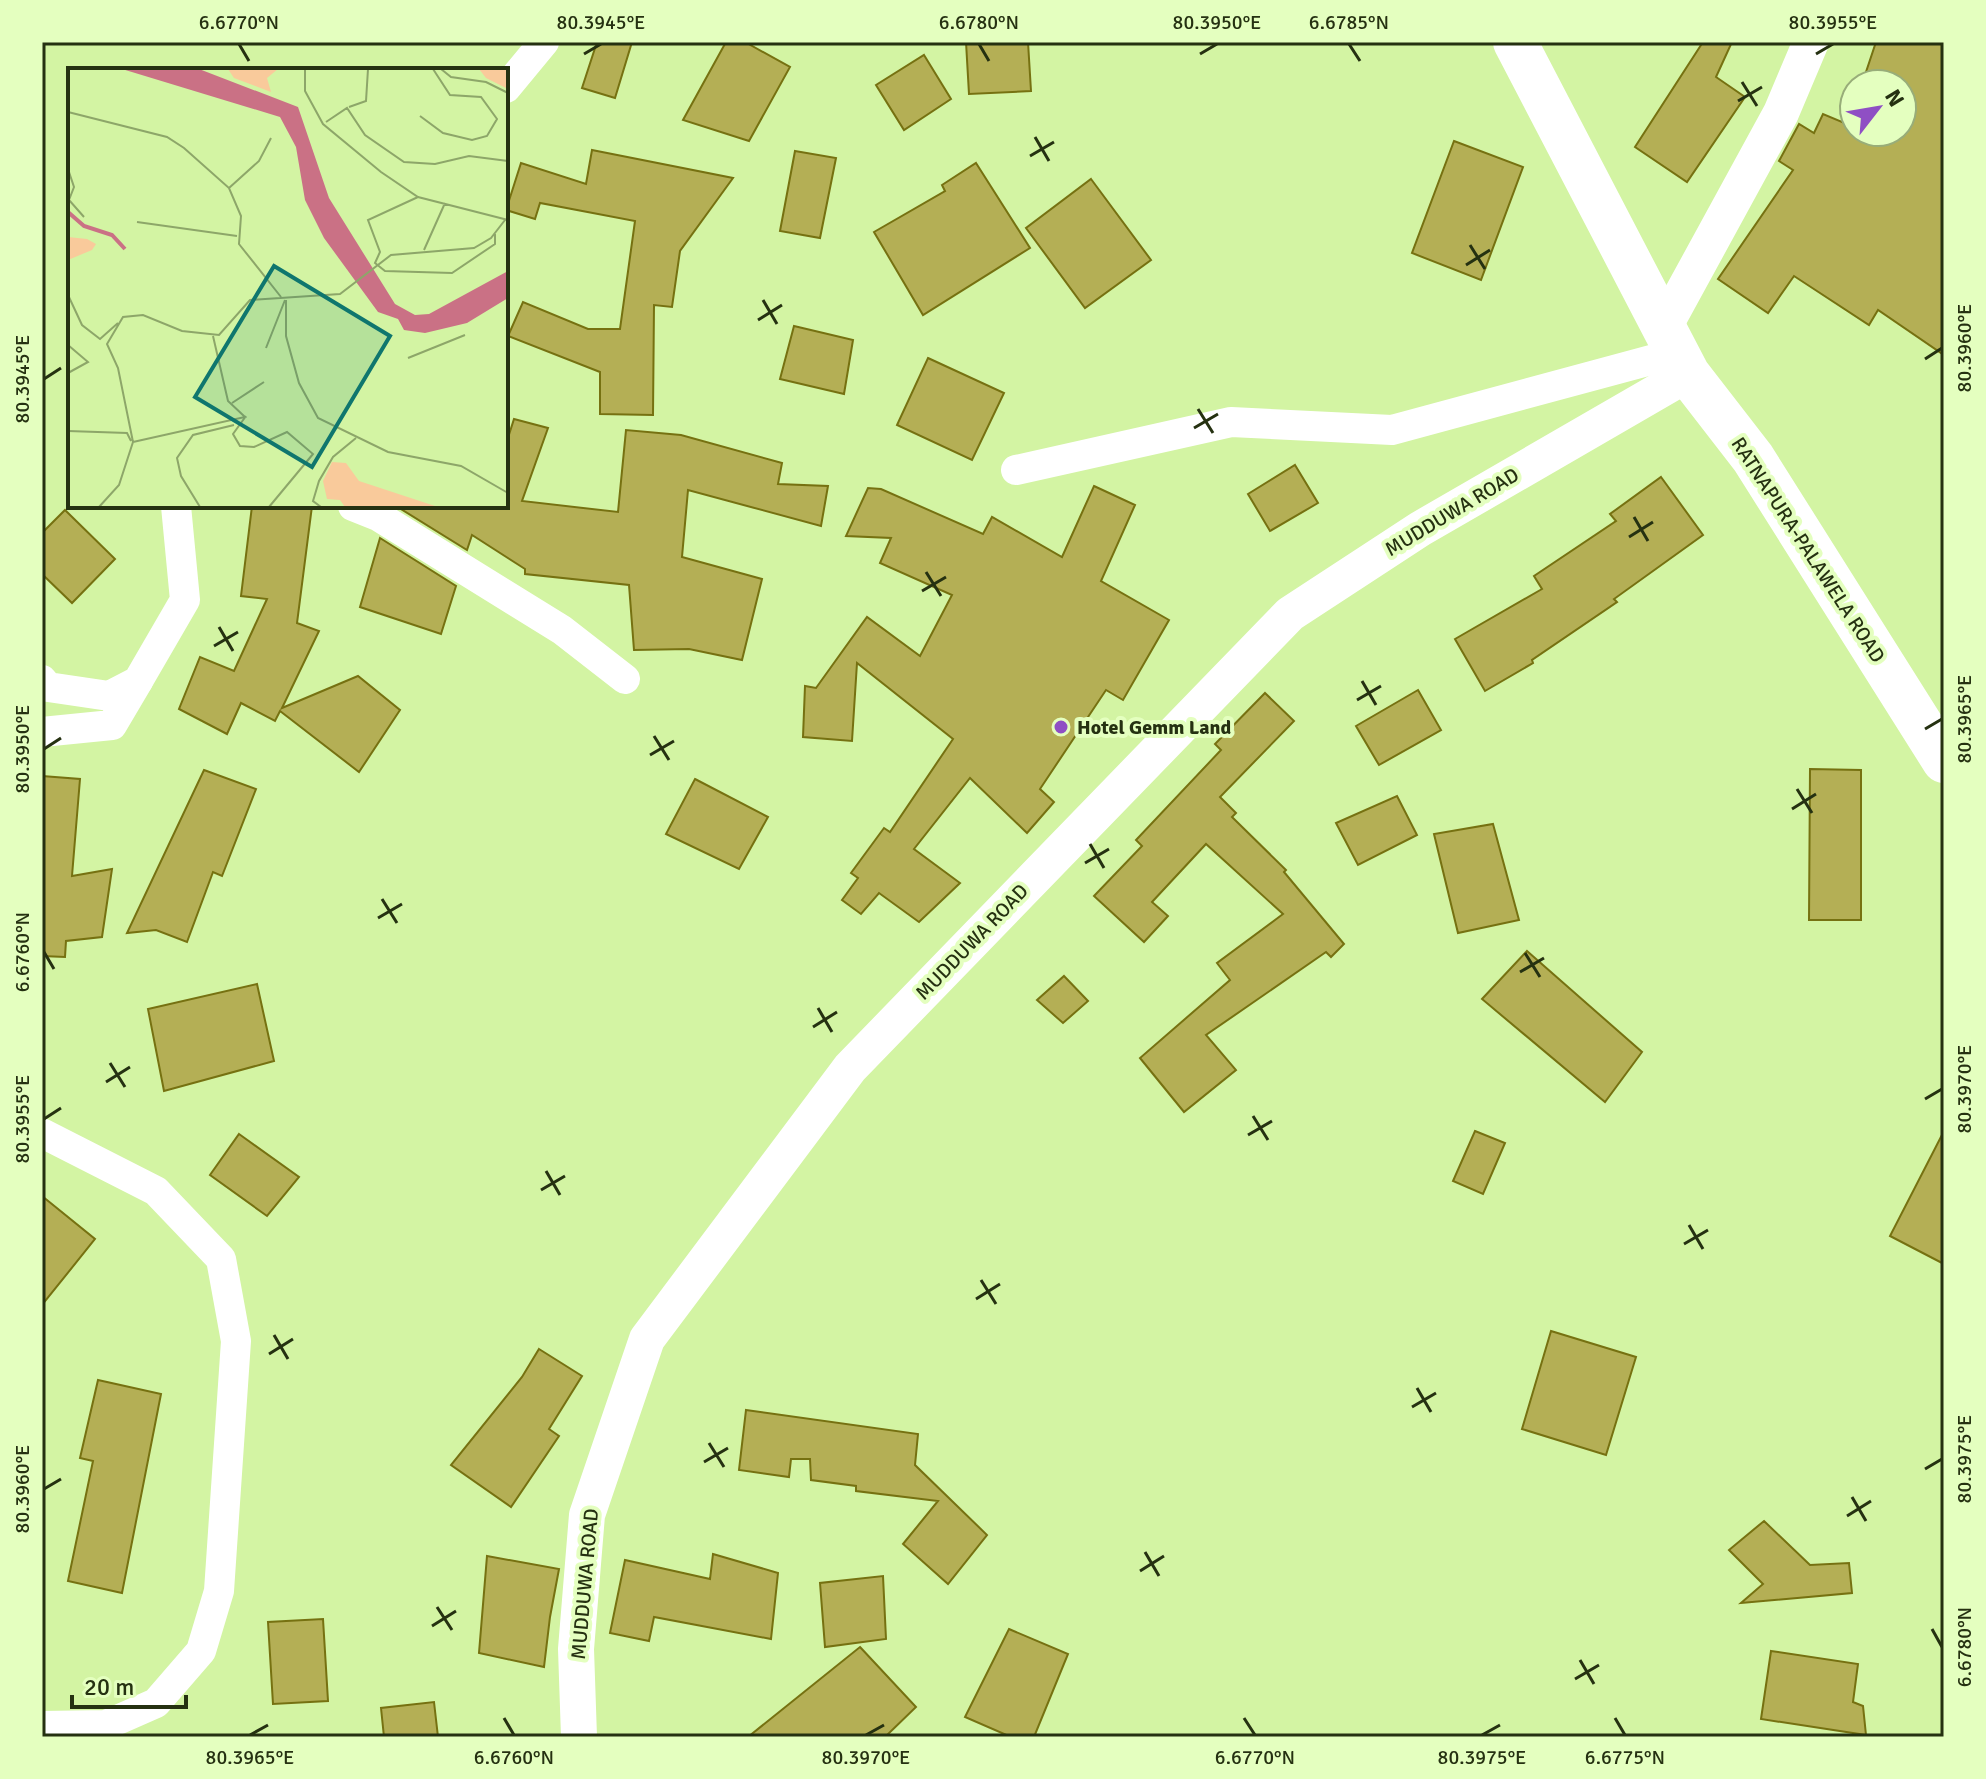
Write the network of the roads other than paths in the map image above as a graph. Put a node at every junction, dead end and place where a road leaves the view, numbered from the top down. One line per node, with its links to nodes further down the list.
1 (544, 42): 4 (street)
2 (1515, 42): 5 (main road, RATNAPURA-PALAWELA ROAD)
3 (1811, 42): 5 (street)
4 (508, 86)
5 (1676, 351): 6 (street); 13 (main road, RATNAPURA-PALAWELA ROAD); 16 (street, MUDDUWA ROAD)
6 (1016, 470)
7 (176, 508): 10 (street)
8 (358, 508): 9 (street)
9 (625, 679)
10 (138, 681): 11 (street); 12 (street)
11 (44, 684)
12 (42, 732)
13 (1944, 761)
14 (42, 1133): 15 (street)
15 (42, 1726)
16 (579, 1737)

